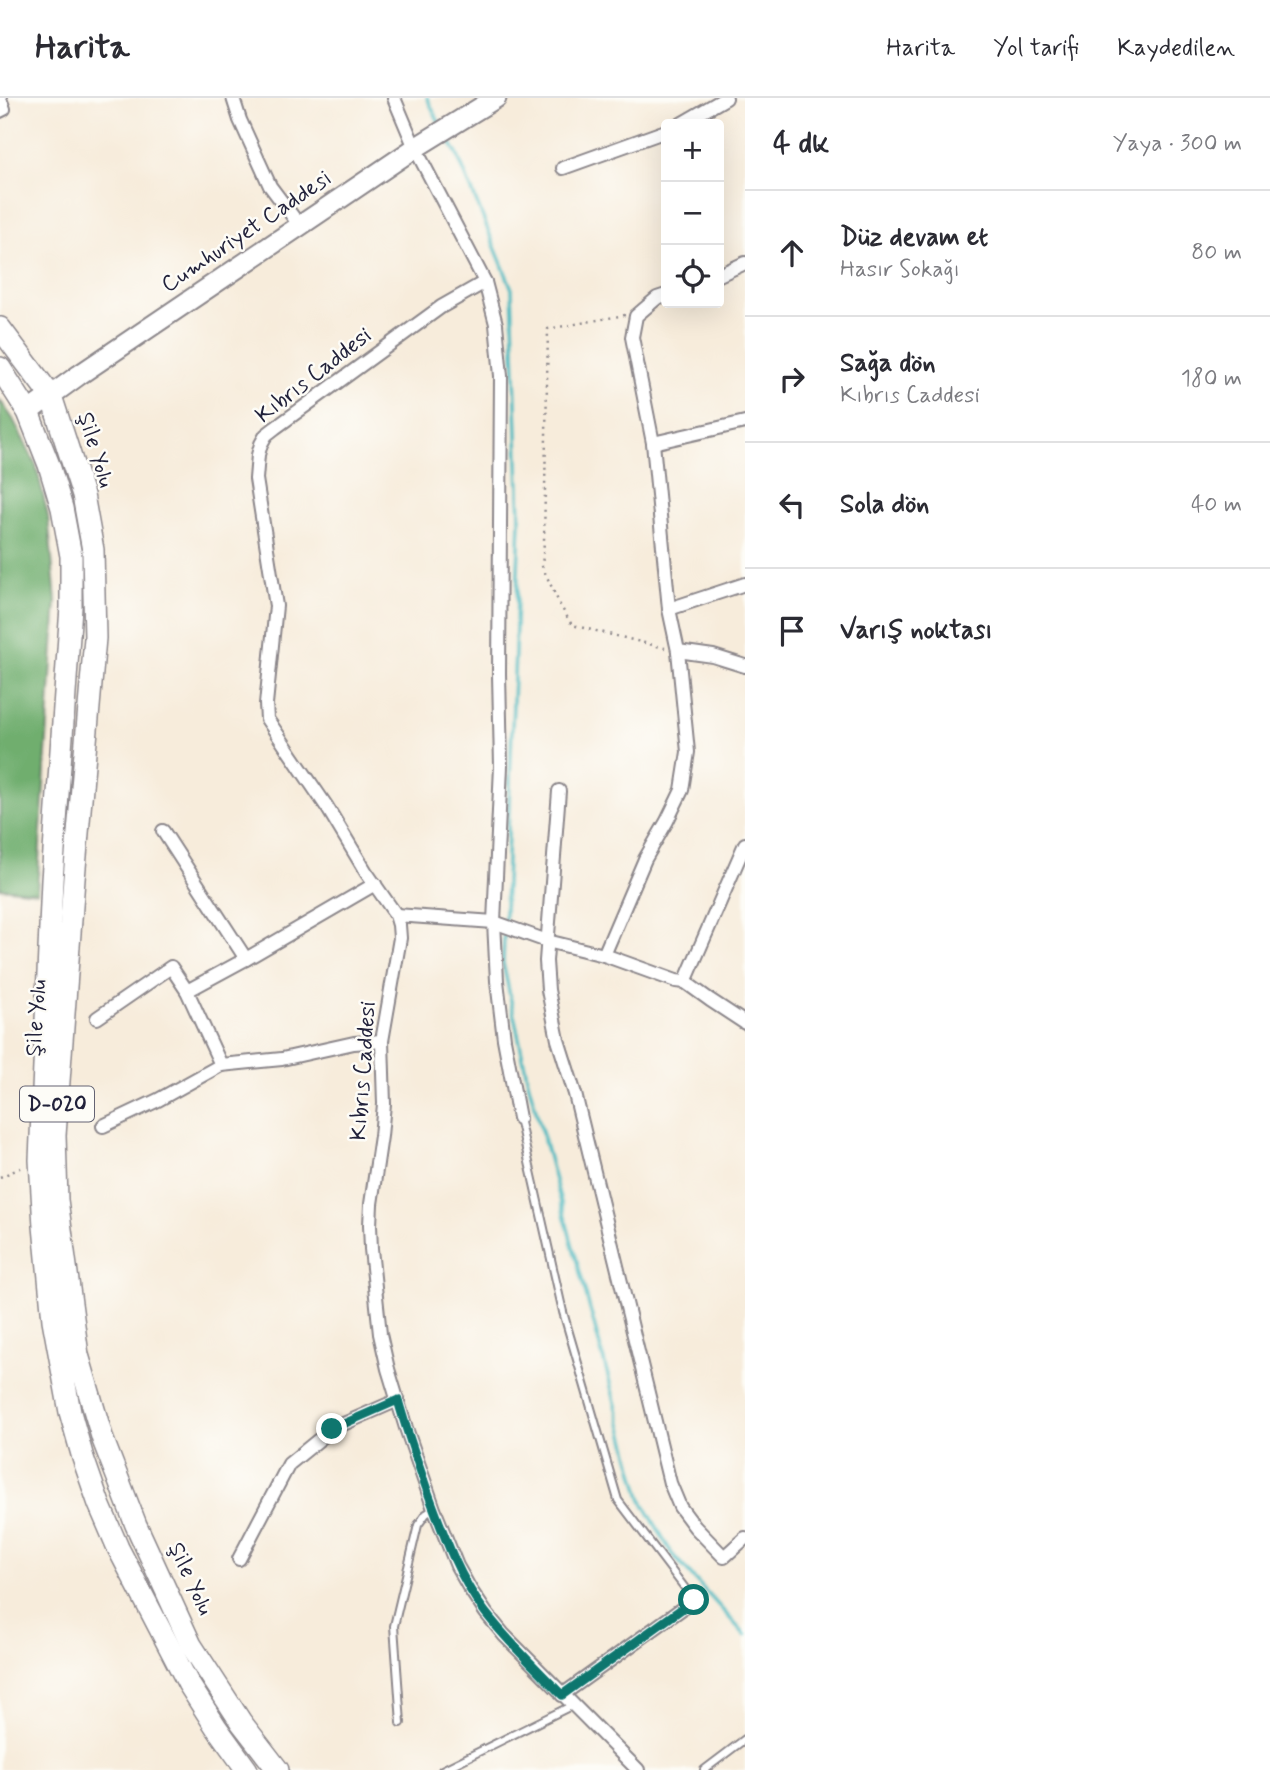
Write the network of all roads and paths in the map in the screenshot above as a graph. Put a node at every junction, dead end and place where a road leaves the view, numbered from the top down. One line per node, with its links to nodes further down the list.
1 (233, 98): 11 (street)
2 (394, 98): 9 (street)
3 (496, 98): 9 (main road, Cumhuriyet Caddesi)
4 (726, 98): 7 (street)
5 (0, 99): 6 (street)
6 (0, 111)
7 (690, 119)
8 (661, 133): 10 (street)
9 (421, 144): 11 (main road, Cumhuriyet Caddesi); 14 (street)
10 (563, 167)
11 (300, 226): 19 (main road, Cumhuriyet Caddesi)
12 (745, 263): 13 (street)
13 (724, 273)
14 (485, 282): 30 (street, Kıbrıs Caddesi); 32 (street)
15 (661, 297): 16 (street)
16 (642, 311): 22 (street); 25 (path)
17 (0, 328): 19 (highway, Şile Yolu)
18 (0, 369): 20 (highway, Şile Yolu)
19 (51, 396): 20 (main road, Cumhuriyet Caddesi); 56 (highway, Şile Yolu / D-020)
20 (28, 412): 44 (highway, Şile Yolu / D-020)
21 (745, 422): 22 (street)
22 (653, 443): 24 (street)
23 (745, 584): 24 (street)
24 (669, 609): 25 (street)
25 (678, 651): 26 (street); 34 (street)
26 (745, 666)
27 (559, 791): 33 (street)
28 (163, 831): 35 (street)
29 (745, 844): 36 (street)
30 (375, 884): 31 (street, Kıbrıs Caddesi); 35 (street)
31 (397, 915): 32 (street); 40 (street, Kıbrıs Caddesi)
32 (494, 922): 33 (street); 42 (street)
33 (547, 941): 34 (street); 48 (street)
34 (604, 955): 36 (street)
35 (246, 959): 37 (street)
36 (685, 982): 39 (street)
37 (187, 991): 38 (street); 41 (street)
38 (97, 1018)
39 (745, 1023)
40 (382, 1041): 41 (street); 46 (street, Kıbrıs Caddesi)
41 (221, 1065): 43 (street)
42 (519, 1118): 50 (lane)
43 (103, 1126)
44 (40, 1160): 45 (path); 55 (highway, Şile Yolu / D-020)
45 (0, 1177)
46 (398, 1400): 47 (street, Kıbrıs Caddesi); 49 (street)
47 (434, 1509): 51 (street, Kıbrıs Caddesi); 53 (lane)
48 (745, 1538)
49 (239, 1559)
50 (694, 1600): 51 (street)
51 (562, 1695): 52 (street, Kıbrıs Caddesi)
52 (573, 1705): 57 (lane); 58 (street, Kıbrıs Caddesi)
53 (401, 1723)
54 (745, 1738): 59 (lane)
55 (247, 1770)
56 (278, 1770)
57 (442, 1770)
58 (638, 1770)
59 (704, 1770)

